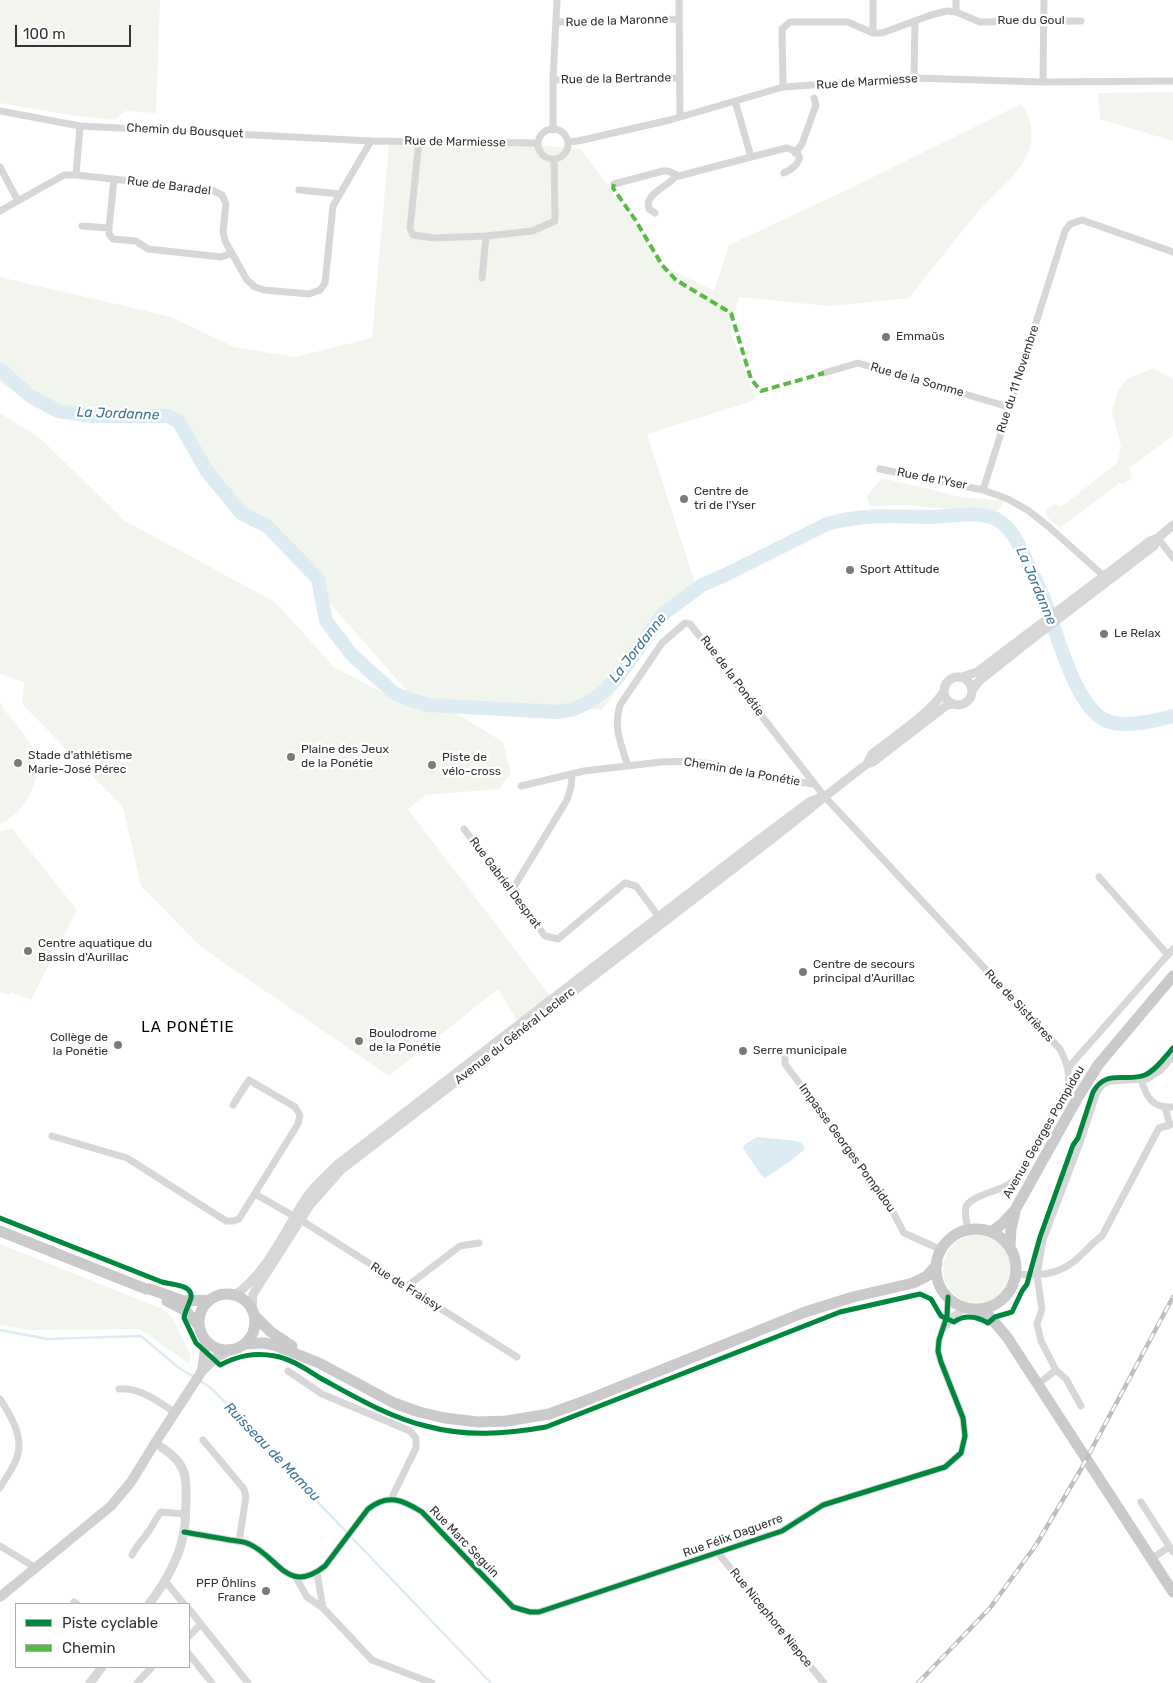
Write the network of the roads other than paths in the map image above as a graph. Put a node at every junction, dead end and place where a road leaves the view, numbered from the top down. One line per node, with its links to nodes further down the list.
1 (557, 0): 10 (street)
2 (679, 0): 7 (street)
3 (873, 0): 12 (street)
4 (956, 0): 6 (street)
5 (1044, 0): 8 (street)
6 (956, 12): 8 (street, Rue du Goul); 11 (street)
7 (679, 19): 10 (street, Rue de la Maronne); 13 (street)
8 (1044, 21): 9 (street, Rue du Goul); 17 (street)
9 (1081, 21)
10 (556, 22): 15 (street)
11 (915, 22): 12 (street); 14 (street)
12 (873, 33): 18 (street)
13 (680, 78): 15 (street, Rue de la Bertrande); 22 (street)
14 (914, 78): 17 (street, Rue de Marmiesse); 18 (street, Rue de Marmiesse)
15 (553, 80): 24 (street)
16 (1173, 81): 17 (street, Rue de Marmiesse)
17 (1043, 82)
18 (783, 88): 20 (street, Rue de Marmiesse)
19 (814, 98): 29 (street)
20 (735, 101): 22 (street, Rue de Marmiesse); 30 (street)
21 (0, 111): 23 (street, Chemin du Bousquet)
22 (680, 117): 27 (street, Rue de Marmiesse)
23 (80, 126): 25 (street, Chemin du Bousquet); 34 (street)
24 (553, 130): 27 (street); 28 (street)
25 (372, 141): 26 (street, Rue de Marmiesse); 39 (street, Rue de Baradel)
26 (419, 141): 28 (street, Rue de Marmiesse); 45 (street)
27 (568, 142): 31 (street)
28 (538, 143): 31 (street)
29 (796, 152): 30 (street); 33 (street)
30 (751, 157): 35 (street)
31 (554, 160): 45 (street)
32 (0, 167): 40 (street)
33 (784, 172)
34 (76, 175): 36 (street, Rue de Baradel); 40 (street, Rue de Baradel)
35 (676, 176): 37 (street); 42 (street)
36 (114, 179): 44 (street, Rue de Baradel); 46 (street, Rue de Baradel)
37 (614, 184)
38 (299, 190): 39 (street)
39 (340, 194): 46 (street, Rue de Baradel)
40 (18, 201): 41 (street, Rue de Baradel)
41 (0, 211)
42 (655, 213)
43 (82, 226): 44 (street)
44 (109, 228): 46 (street)
45 (486, 236): 48 (street)
46 (232, 252)
47 (1173, 252): 50 (street, Rue du 11 Novembre)
48 (482, 278)
49 (824, 373): 50 (street, Rue de la Somme)
50 (1009, 407): 52 (street, Rue du 11 Novembre)
51 (880, 469): 52 (street, Rue de l'Yser)
52 (983, 490): 56 (street)
53 (1173, 525): 54 (street, Avenue du Général Leclerc)
54 (1158, 538): 55 (street); 56 (street, Avenue du Général Leclerc)
55 (1173, 558)
56 (1106, 579): 57 (street, Avenue du Général Leclerc)
57 (1035, 632): 58 (street, Avenue du Général Leclerc); 60 (street, Avenue du Général Leclerc)
58 (962, 678): 59 (street, Avenue du Général Leclerc); 60 (street)
59 (944, 691): 61 (street); 62 (street, Avenue du Général Leclerc)
60 (972, 691): 61 (street, Avenue du Général Leclerc)
61 (954, 704): 62 (street, Avenue du Général Leclerc)
62 (867, 764): 67 (street, Avenue du Général Leclerc)
63 (628, 766): 64 (street, Chemin de la Ponétie); 65 (street, Chemin de la Ponétie); 65 (street, Rue de la Ponétie)
64 (572, 774): 66 (street, Chemin de la Ponétie); 70 (street)
65 (814, 784): 67 (street, Rue de la Ponétie)
66 (521, 786)
67 (824, 796): 71 (street, Avenue du Général Leclerc); 76 (street, Rue de Sistrières); 84 (street, Avenue du Général Leclerc)
68 (464, 829): 70 (street, Rue Gabriel Desprat)
69 (1099, 877): 72 (street)
70 (511, 892): 71 (street, Rue Gabriel Desprat)
71 (660, 917): 84 (street, Avenue du Général Leclerc)
72 (1171, 952): 76 (street, Avenue Georges Pompidou)
73 (1173, 976): 83 (main road, Avenue Georges Pompidou)
74 (785, 1055): 90 (street, Impasse Georges Pompidou)
75 (1173, 1056): 77 (street)
76 (1068, 1068): 85 (street)
77 (1141, 1080): 80 (street); 93 (street)
78 (233, 1105): 82 (street)
79 (1173, 1106): 80 (street)
80 (1165, 1107): 93 (street)
81 (52, 1136): 82 (street)
82 (255, 1194): 84 (street, Rue de Fraissy)
83 (1015, 1210): 87 (main road); 89 (main road)
84 (298, 1219): 95 (street, Rue de Fraissy); 98 (street, Avenue du Général Leclerc); 102 (street, Avenue du Général Leclerc)
85 (968, 1230): 87 (main road); 90 (main road)
86 (0, 1231): 96 (main road)
87 (990, 1232): 89 (main road)
88 (479, 1243): 95 (street)
89 (1010, 1247): 92 (main road)
90 (942, 1250): 91 (main road)
91 (937, 1264): 94 (main road); 97 (main road)
92 (1016, 1274): 93 (street); 100 (main road)
93 (1036, 1275): 111 (street)
94 (913, 1283): 97 (main road); 110 (main road)
95 (406, 1287): 109 (street, Rue de Fraissy)
96 (146, 1289): 99 (main road); 103 (main road)
97 (945, 1294): 101 (main road); 104 (street, Rue Félix Daguerre)
98 (236, 1295): 99 (main road); 102 (main road)
99 (209, 1300): 103 (main road)
100 (1001, 1300): 101 (main road); 105 (main road)
101 (970, 1308): 104 (street); 105 (main road)
102 (253, 1313): 107 (main road); 110 (main road)
103 (199, 1326): 106 (main road)
104 (941, 1336): 129 (street, Rue Félix Daguerre)
105 (1007, 1337): 114 (main road)
106 (206, 1340): 108 (main road); 112 (main road)
107 (244, 1344): 108 (main road); 110 (main road)
108 (231, 1350): 112 (main road)
109 (517, 1357)
110 (319, 1363)
111 (1056, 1370): 114 (street); 117 (street)
112 (202, 1371): 118 (main road)
113 (288, 1371): 122 (street)
114 (1038, 1384): 131 (main road)
115 (120, 1389): 118 (street)
116 (0, 1399): 121 (street)
117 (1081, 1406)
118 (175, 1413): 120 (main road)
119 (202, 1440): 126 (street)
120 (155, 1443): 124 (street); 132 (main road)
121 (0, 1488)
122 (393, 1499): 133 (street); 142 (street, Rue Marc Seguin)
123 (1140, 1502): 128 (street)
124 (185, 1514): 125 (street); 130 (street)
125 (184, 1532): 126 (street); 135 (street)
126 (239, 1542): 134 (street)
127 (0, 1546): 132 (street)
128 (1171, 1550): 131 (street)
129 (718, 1553): 142 (street, Rue Félix Daguerre); 153 (street, Rue Nicephore Niepce)
130 (132, 1555)
131 (1151, 1559): 136 (main road)
132 (36, 1568): 137 (main road)
133 (317, 1573): 134 (street); 140 (street)
134 (295, 1576): 140 (street)
135 (165, 1580): 138 (street); 139 (street)
136 (1173, 1592)
137 (0, 1597)
138 (150, 1603)
139 (183, 1603)
140 (323, 1608): 152 (street)
141 (190, 1611): 143 (street)
142 (530, 1612)
143 (201, 1624): 144 (street); 151 (street)
144 (190, 1635)
145 (190, 1655): 150 (street)
146 (101, 1668): 148 (street)
147 (151, 1668): 149 (street)
148 (90, 1683)
149 (137, 1683)
150 (212, 1683)
151 (248, 1683)
152 (432, 1683)
153 (824, 1683)

